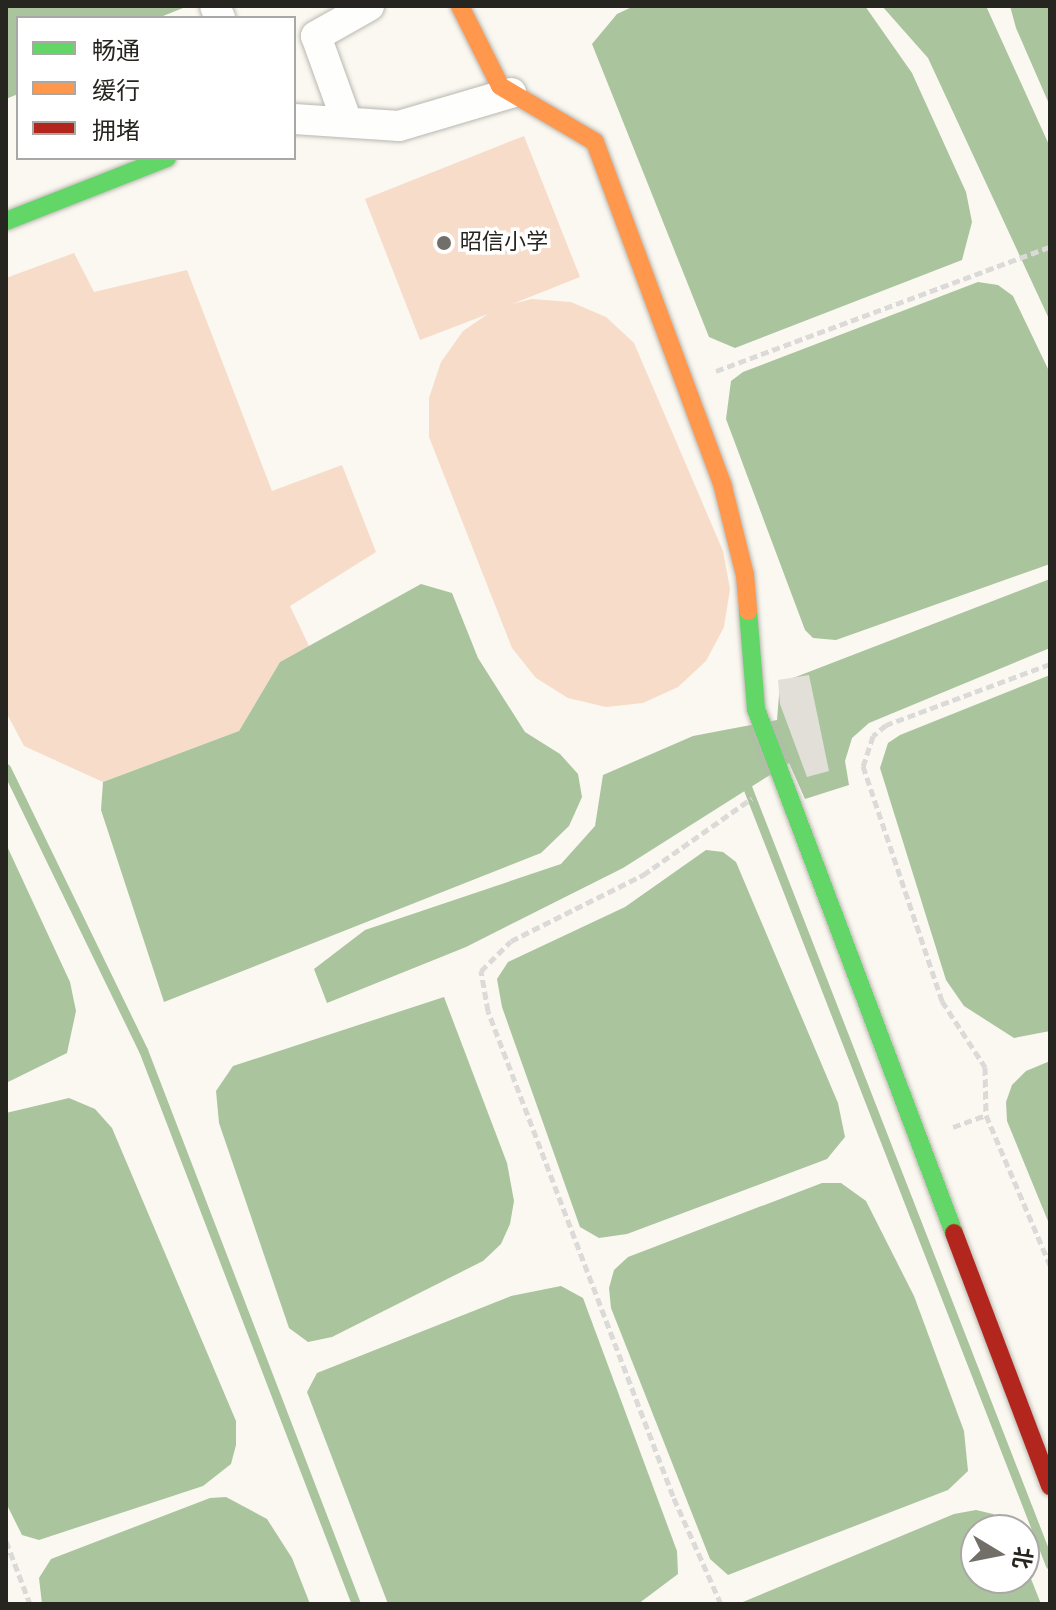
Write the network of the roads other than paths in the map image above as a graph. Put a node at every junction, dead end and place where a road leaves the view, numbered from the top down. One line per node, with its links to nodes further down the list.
1 (369, 6): 5 (street)
2 (460, 6): 3 (street)
3 (511, 93): 5 (street); 8 (street)
4 (296, 119): 5 (street)
5 (346, 119)
6 (162, 160): 7 (street)
7 (6, 221)
8 (1050, 1486)

